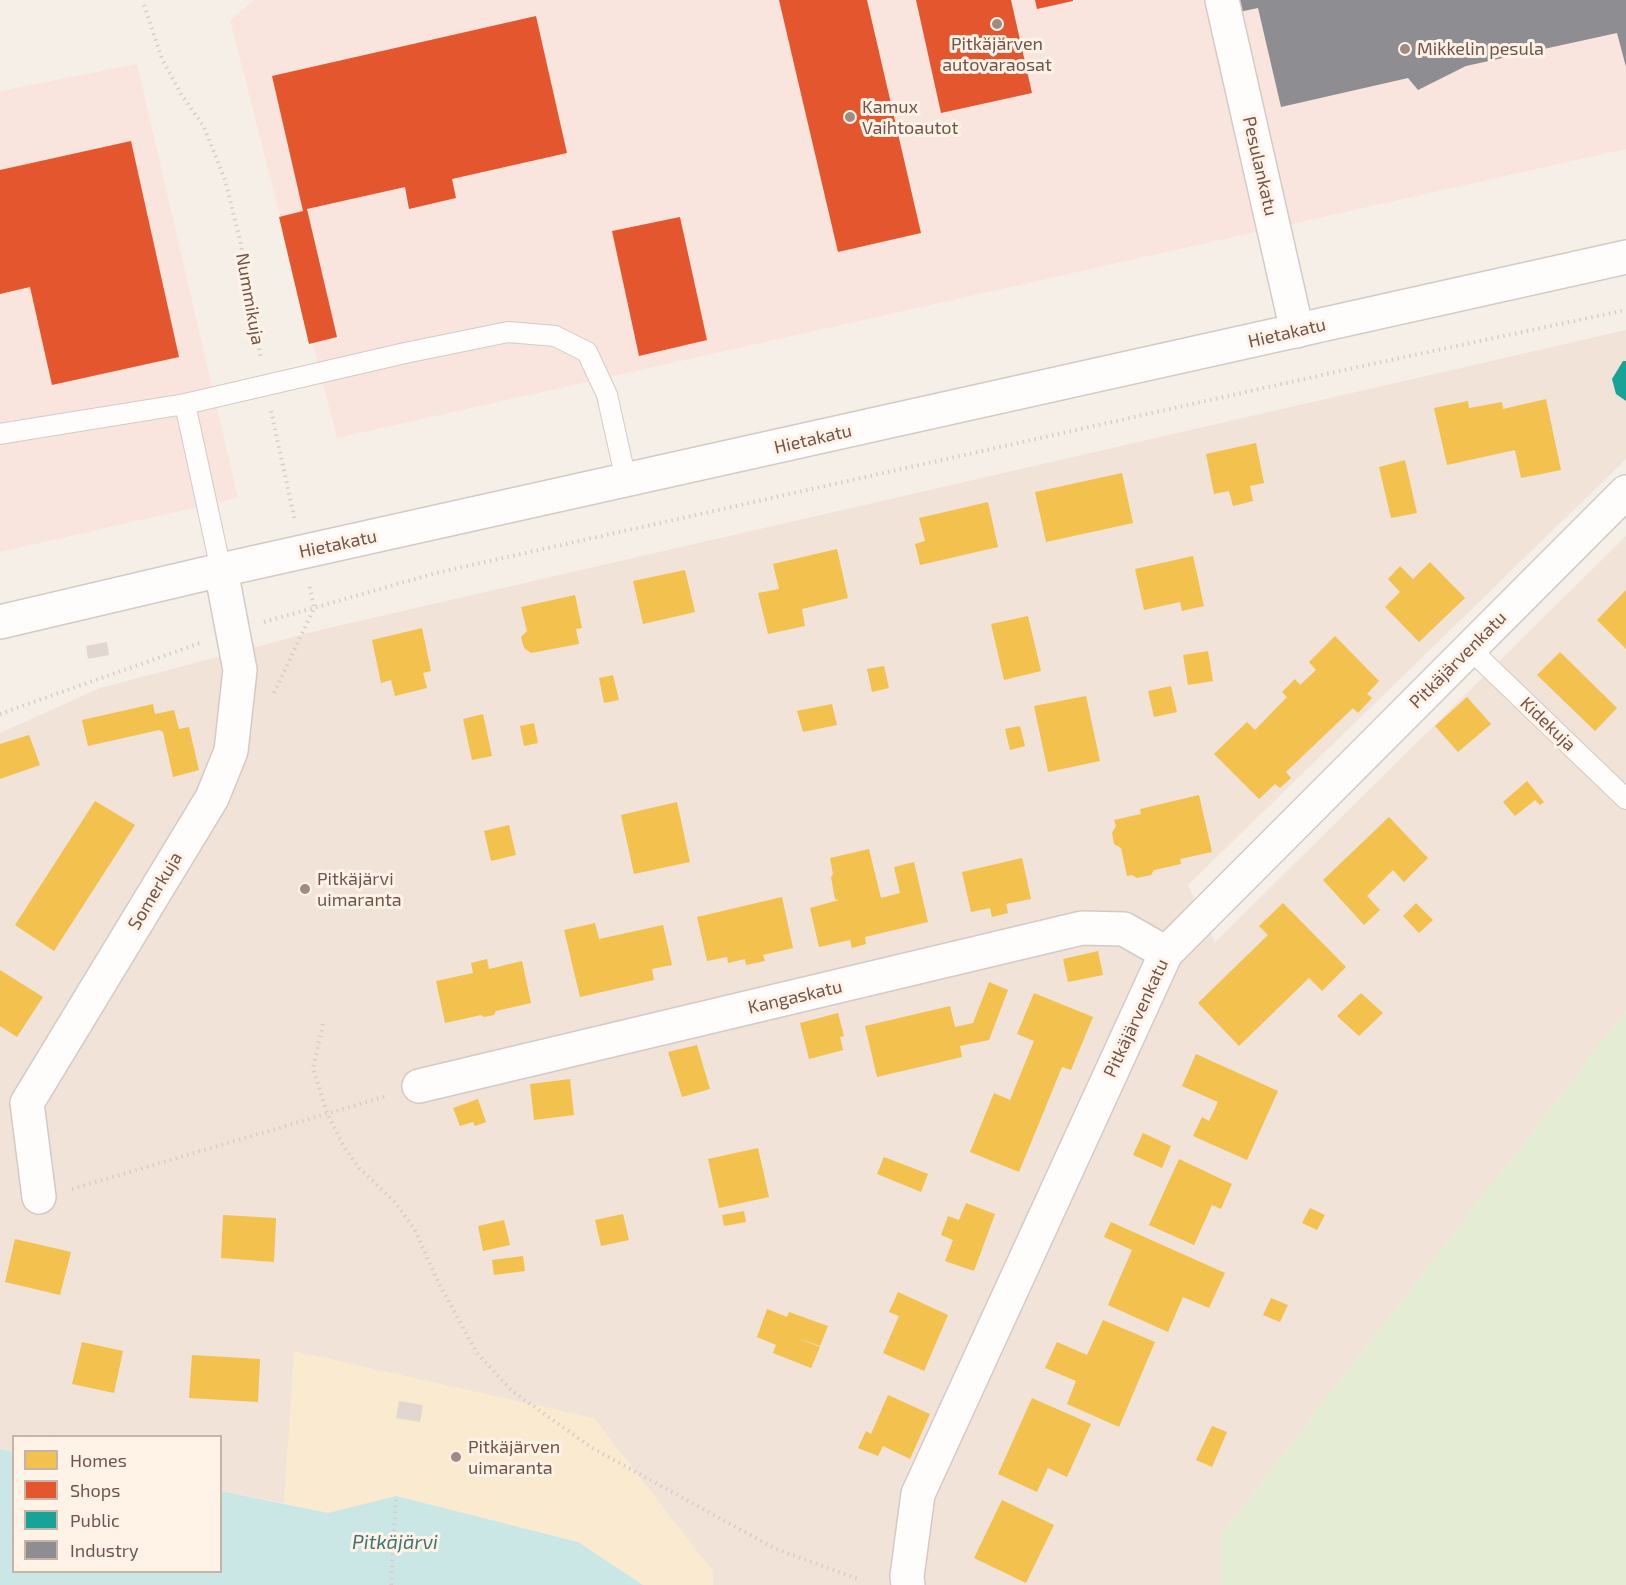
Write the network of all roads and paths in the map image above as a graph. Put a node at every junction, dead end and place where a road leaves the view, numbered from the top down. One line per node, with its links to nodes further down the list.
1 (1222, 0): 5 (street, Pesulankatu)
2 (144, 5): 6 (path, Nummikuja)
3 (1626, 257): 5 (street, Hietakatu)
4 (1626, 310): 13 (path)
5 (1297, 331): 9 (street, Hietakatu)
6 (266, 384): 7 (lane); 9 (lane); 11 (path, Nummikuja)
7 (185, 404): 8 (lane); 12 (lane)
8 (0, 434)
9 (626, 480): 11 (street, Hietakatu)
10 (1626, 492): 16 (street, Pitkäjärvenkatu)
11 (302, 552): 12 (street, Hietakatu); 13 (path, Nummikuja)
12 (221, 570): 14 (street, Hietakatu); 15 (street, Somerkuja)
13 (314, 608): 15 (path); 17 (path)
14 (0, 622)
15 (234, 631): 18 (path); 24 (street, Somerkuja)
16 (1470, 649): 19 (lane, Kidekuja); 20 (street, Pitkäjärvenkatu)
17 (273, 693)
18 (0, 714)
19 (1626, 799)
20 (1166, 953): 22 (street, Kangaskatu); 28 (street, Pitkäjärvenkatu)
21 (324, 1024): 23 (path)
22 (419, 1086): 23 (path)
23 (327, 1113): 24 (path); 26 (path)
24 (39, 1197)
25 (396, 1496): 27 (path)
26 (858, 1579)
27 (391, 1585)
28 (908, 1585)

